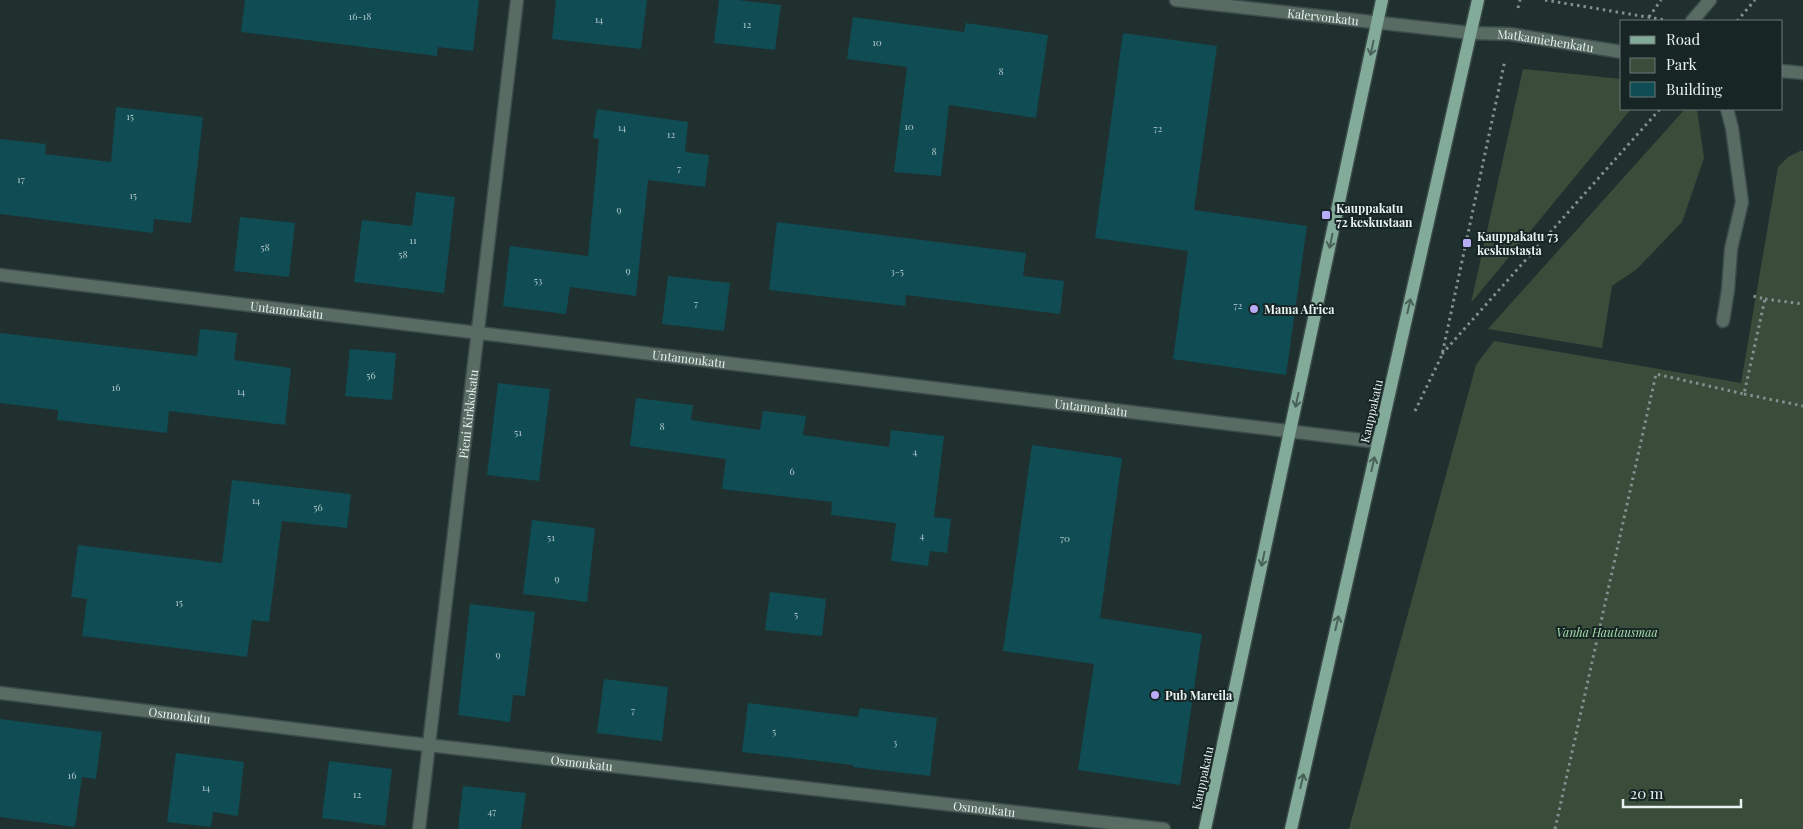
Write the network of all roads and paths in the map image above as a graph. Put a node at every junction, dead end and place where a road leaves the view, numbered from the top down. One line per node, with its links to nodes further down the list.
1 (517, 0): 27 (street, Pieni Kirkkokatu)
2 (1176, 0): 14 (street, Kalervonkatu)
3 (1382, 0): 14 (main road, Kauppakatu)
4 (1478, 0): 15 (main road, Kauppakatu)
5 (1520, 0): 16 (path)
6 (1545, 0): 10 (path)
7 (1661, 0): 10 (path)
8 (1710, 0): 12 (street)
9 (1756, 0): 13 (path)
10 (1649, 17): 11 (path)
11 (1666, 20)
12 (1693, 20)
13 (1738, 20)
14 (1377, 22): 15 (street, Kalervonkatu); 32 (main road, Kauppakatu, one-way to 32)
15 (1471, 33): 16 (street, Matkamiehenkatu); 33 (main road, Kauppakatu, one-way to 15)
16 (1510, 34): 17 (street, Matkamiehenkatu); 28 (path)
17 (1620, 52)
18 (1783, 71): 19 (street)
19 (1803, 73)
20 (1659, 110): 28 (path)
21 (1727, 110): 23 (street)
22 (0, 275): 27 (street, Untamonkatu)
23 (1728, 290): 24 (path); 26 (street)
24 (1765, 299): 25 (path); 29 (path)
25 (1803, 304)
26 (1723, 322)
27 (477, 333): 32 (street, Untamonkatu); 35 (street, Pieni Kirkkokatu)
28 (1442, 355): 31 (path)
29 (1744, 394): 30 (path); 40 (path)
30 (1803, 406)
31 (1413, 415)
32 (1290, 432): 33 (street, Untamonkatu); 38 (main road, Kauppakatu, one-way to 38)
33 (1378, 442): 39 (main road, Kauppakatu, one-way to 33)
34 (0, 693): 35 (street, Osmonkatu)
35 (428, 745): 36 (street, Pieni Kirkkokatu); 37 (street, Osmonkatu)
36 (419, 829)
37 (1164, 829)
38 (1206, 829)
39 (1291, 829)
40 (1555, 829)

